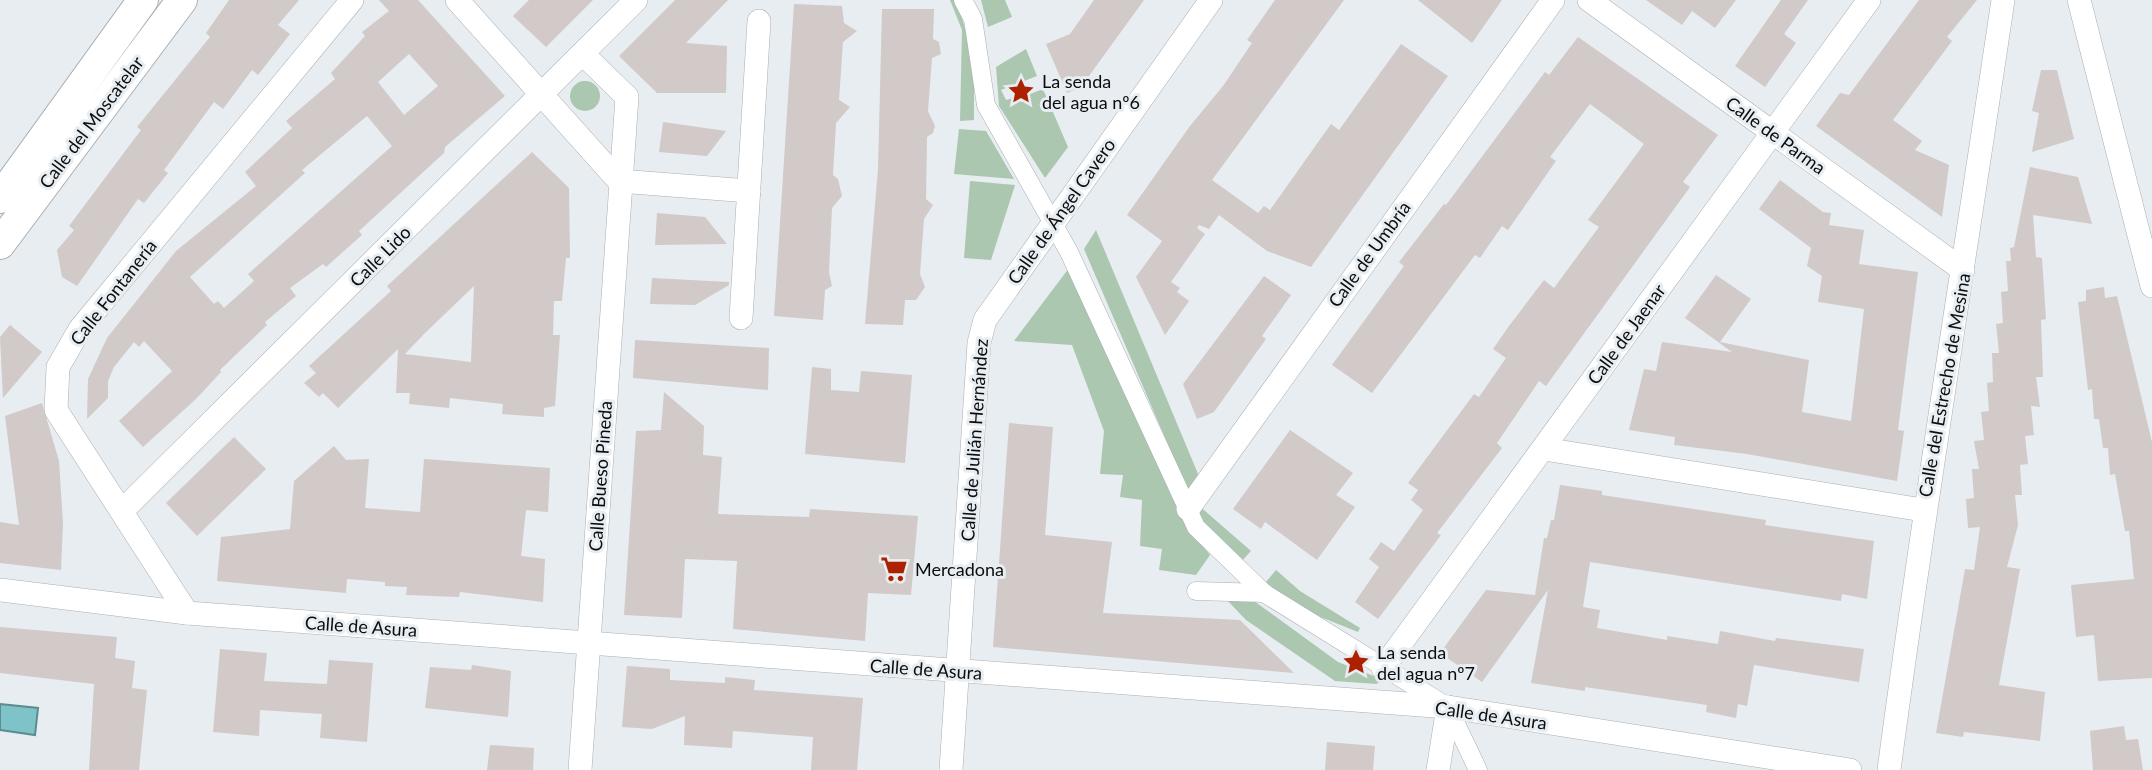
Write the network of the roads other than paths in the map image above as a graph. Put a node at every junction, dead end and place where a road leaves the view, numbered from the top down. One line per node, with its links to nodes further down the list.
1 (143, 0): 19 (street, Calle del Moscatelar)
2 (182, 0): 21 (street, Calle del Moscatelar)
3 (352, 0): 29 (street, Calle Fontanería)
4 (457, 0): 15 (street)
5 (636, 0): 14 (street, Calle Lido)
6 (963, 0): 20 (street)
7 (1211, 0): 20 (street, Calle de Ángel Cavero)
8 (1553, 0): 27 (street, Calle de Umbría)
9 (1589, 0): 16 (street, Calle de Parma)
10 (1869, 0): 16 (street, Calle de Jaenar)
11 (2003, 0): 22 (street, Calle del Estrecho de Mesina)
12 (2079, 0): 23 (street)
13 (759, 21): 18 (street)
14 (583, 54): 15 (street, Calle Lido); 17 (street, Calle Bueso Pineda)
15 (544, 94): 17 (street); 29 (street, Calle Lido)
16 (1772, 131): 22 (street, Calle de Parma); 26 (street, Calle de Jaenar)
17 (619, 181): 18 (street); 34 (street, Calle Bueso Pineda)
18 (748, 191): 24 (street)
19 (0, 198)
20 (1053, 223): 25 (street, Calle de Ángel Cavero); 27 (street)
21 (0, 244)
22 (1964, 270): 28 (street, Calle del Estrecho de Mesina)
23 (2152, 286)
24 (741, 318)
25 (985, 320): 36 (street, Calle de Julián Hernández)
26 (1544, 449): 28 (street); 35 (street, Calle de Jaenar)
27 (1188, 509): 32 (street)
28 (1923, 510): 43 (street, Calle del Estrecho de Mesina)
29 (122, 511): 33 (street, Calle Fontanería)
30 (0, 590): 33 (street, Calle de Asura)
31 (1196, 591): 32 (street)
32 (1264, 593): 35 (street)
33 (187, 613): 34 (street, Calle de Asura)
34 (589, 643): 36 (street, Calle de Asura); 38 (street, Calle Bueso Pineda)
35 (1383, 668): 37 (street)
36 (958, 672): 37 (street, Calle de Asura); 39 (street, Calle de Julián Hernández)
37 (1448, 707): 40 (street); 41 (street); 42 (street, Calle de Asura)
38 (580, 770)
39 (951, 770)
40 (1438, 770)
41 (1478, 770)
42 (1850, 770)
43 (1889, 770)

